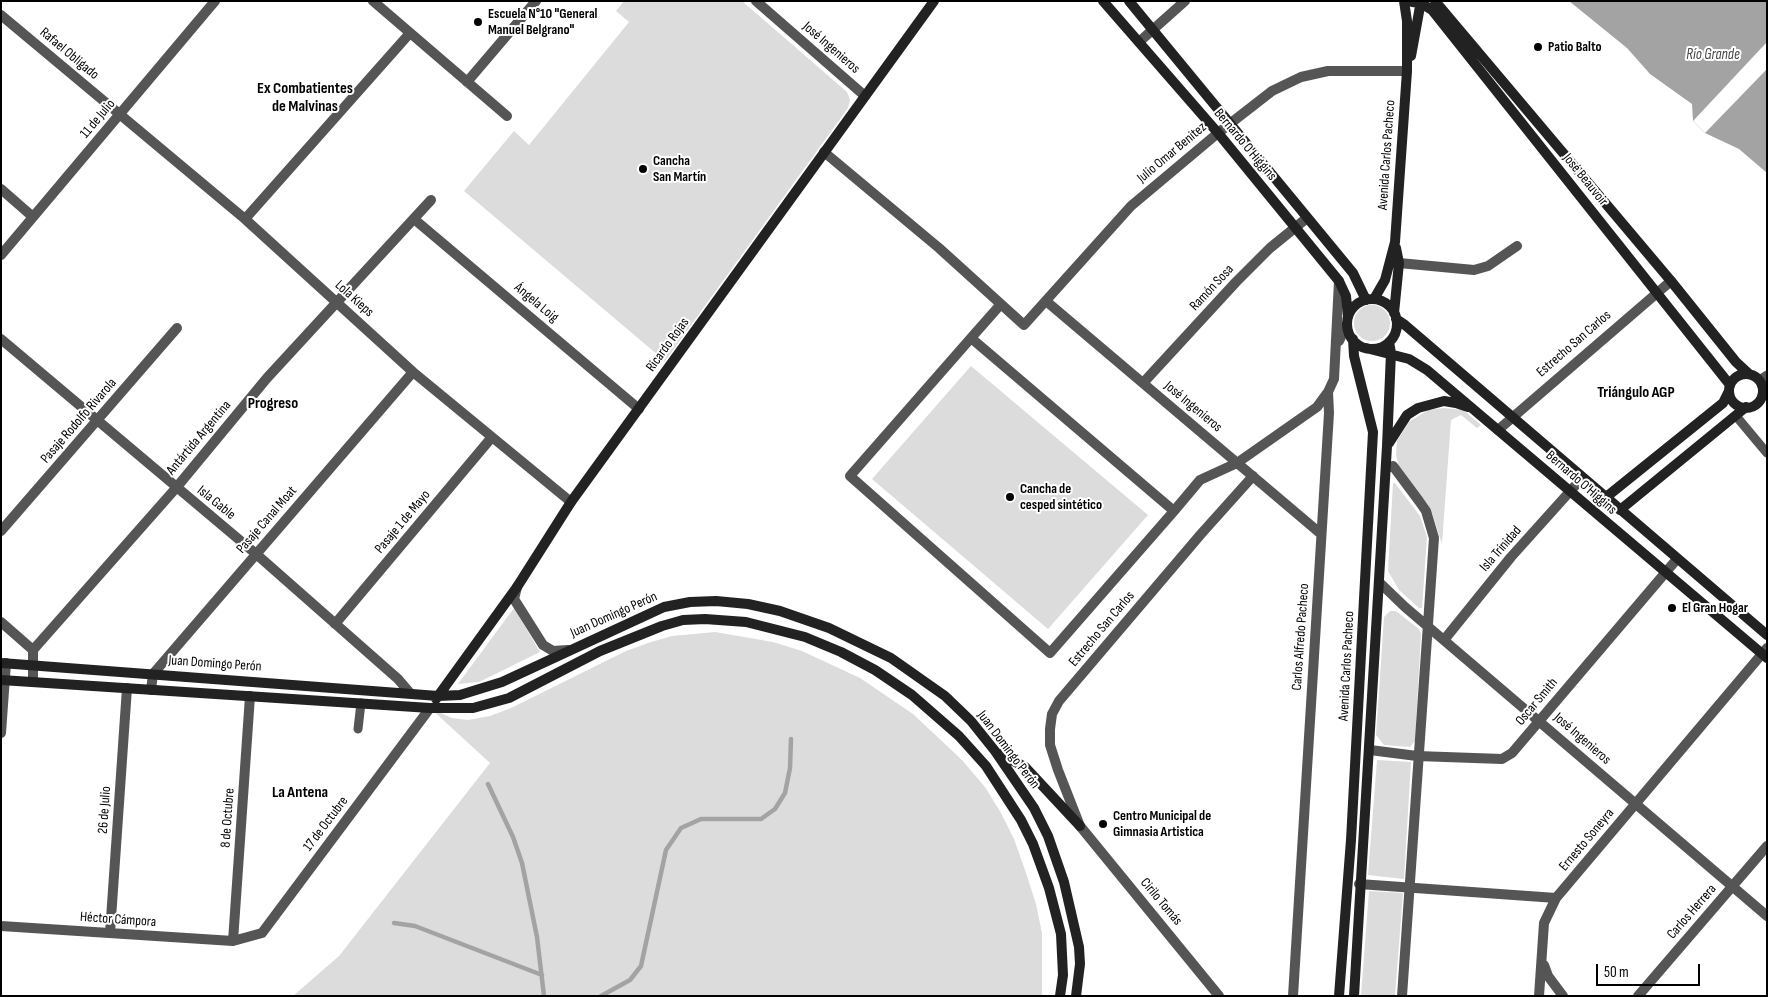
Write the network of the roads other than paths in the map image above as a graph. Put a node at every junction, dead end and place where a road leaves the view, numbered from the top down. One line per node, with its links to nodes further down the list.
1 (215, 1): 19 (street, 11 de Julio)
2 (373, 1): 14 (street)
3 (536, 1): 17 (street)
4 (756, 1): 18 (street, José Ingenieros)
5 (934, 1): 18 (main road, Ricardo Rojas)
6 (1103, 1): 15 (main road, Bernardo O'Higgins)
7 (1129, 1): 13 (main road, Bernardo O'Higgins)
8 (1185, 1): 13 (street)
9 (1404, 1): 16 (main road)
10 (1435, 1): 36 (main road, José Beauvoir)
11 (1416, 2): 16 (main road); 37 (main road, José Beauvoir)
12 (1, 15): 19 (street, Rafael Obligado)
13 (1152, 29): 15 (street); 21 (main road, Bernardo O'Higgins)
14 (410, 32): 17 (street); 29 (street)
15 (1139, 42): 22 (main road, Bernardo O'Higgins)
16 (1407, 71): 21 (street, Julio Omar Benitez); 31 (main road, Avenida Carlos Pacheco)
17 (467, 82): 20 (street)
18 (865, 96): 23 (main road, Ricardo Rojas)
19 (120, 115): 26 (street, 11 de Julio); 29 (street, Lola Kieps)
20 (507, 116)
21 (1229, 124): 22 (street, Julio Omar Benitez); 28 (main road, Bernardo O'Higgins)
22 (1218, 133): 30 (main road, Bernardo O'Higgins); 40 (street, Julio Omar Benitez)
23 (824, 152): 41 (street); 59 (main road, Ricardo Rojas)
24 (1, 189): 26 (street)
25 (431, 200): 27 (street, Antártida Argentina)
26 (33, 217): 33 (street, 11 de Julio)
27 (414, 218): 39 (street, Antártida Argentina); 59 (street, Ángela Loig)
28 (1307, 218): 30 (street, Ramón Sosa); 38 (main road, Bernardo O'Higgins)
29 (245, 220): 39 (street, Lola Kieps)
30 (1295, 227): 35 (main road, Bernardo O'Higgins); 55 (street, Ramón Sosa)
31 (1395, 242): 34 (main road, Avenida Carlos Pacheco); 38 (main road, Avenida Carlos Pacheco)
32 (1518, 246): 34 (street)
33 (1, 255)
34 (1399, 263): 42 (main road, Avenida Carlos Pacheco)
35 (1339, 281): 43 (main road, Bernardo O'Higgins); 49 (street, Carlos Alfredo Pacheco)
36 (1671, 281): 37 (street, Estrecho San Carlos); 53 (main road, José Beauvoir)
37 (1657, 291): 56 (main road, José Beauvoir); 61 (street, Estrecho San Carlos)
38 (1370, 299): 42 (main road); 43 (main road, Avenida Carlos Pacheco)
39 (337, 302): 52 (street, Lola Kieps); 72 (street, Antártida Argentina)
40 (1046, 302): 41 (street, Julio Omar Benitez); 55 (street, José Ingenieros)
41 (1001, 304): 45 (street)
42 (1395, 316): 48 (main road, Avenida Carlos Pacheco); 61 (main road, Bernardo O'Higgins)
43 (1348, 320): 47 (main road, Avenida Carlos Pacheco); 49 (street)
44 (177, 328): 63 (street, Pasaje Rodolfo Rivarola)
45 (971, 338): 77 (street); 77 (street)
46 (1, 339): 63 (street, Isla Gable)
47 (1352, 339): 50 (main road); 127 (main road, Avenida Carlos Pacheco)
48 (1389, 342): 50 (main road); 51 (main road, Avenida Carlos Pacheco)
49 (1336, 346): 57 (street, Carlos Alfredo Pacheco)
50 (1366, 348): 51 (main road, Bernardo O'Higgins)
51 (1390, 353): 60 (main road, Bernardo O'Higgins); 66 (main road, Avenida Carlos Pacheco)
52 (413, 372): 65 (street, Lola Kieps); 80 (street, Pasaje Canal Moat)
53 (1749, 374): 54 (main road); 56 (main road)
54 (1764, 382): 58 (main road)
55 (1143, 384): 68 (street, José Ingenieros)
56 (1730, 388): 58 (main road); 74 (main road)
57 (1328, 392): 68 (street); 79 (street, Carlos Alfredo Pacheco)
58 (1746, 407): 62 (main road)
59 (639, 409): 75 (main road, Ricardo Rojas)
60 (1475, 410): 64 (main road, Bernardo O'Higgins); 66 (main road)
61 (1512, 416): 64 (street, Estrecho San Carlos); 71 (main road, Bernardo O'Higgins)
62 (1736, 416): 67 (lane); 76 (main road)
63 (97, 420): 72 (street, Isla Gable); 78 (street, Pasaje Rodolfo Rivarola)
64 (1498, 430): 73 (main road, Bernardo O'Higgins)
65 (492, 437): 75 (street, Lola Kieps); 86 (street, Pasaje 1 de Mayo)
66 (1387, 446): 69 (main road, Avenida Carlos Pacheco)
67 (1767, 453)
68 (1237, 463): 70 (street, José Ingenieros); 77 (street)
69 (1386, 468): 83 (main road, Avenida Carlos Pacheco); 87 (street)
70 (1253, 476): 79 (street, José Ingenieros); 112 (street, Estrecho San Carlos)
71 (1582, 478): 73 (street, Isla Trinidad); 74 (main road, Bernardo O'Higgins)
72 (176, 488): 80 (street, Isla Gable); 90 (street, Antártida Argentina)
73 (1570, 492): 82 (main road, Bernardo O'Higgins); 89 (street, Isla Trinidad)
74 (1605, 498): 76 (main road, Bernardo O'Higgins)
75 (571, 502): 84 (main road, Ricardo Rojas)
76 (1620, 510): 81 (main road, Bernardo O'Higgins)
77 (1174, 511)
78 (1, 532)
79 (1322, 534): 126 (street, Carlos Alfredo Pacheco)
80 (255, 554): 86 (street, Isla Gable); 95 (street, Pasaje Canal Moat)
81 (1677, 559): 82 (street, Oscar Smith); 88 (main road, Bernardo O'Higgins)
82 (1665, 572): 92 (main road, Bernardo O'Higgins); 105 (street, Oscar Smith)
83 (1380, 583): 87 (street, José Ingenieros); 108 (main road, Avenida Carlos Pacheco)
84 (516, 586): 91 (street); 102 (main road, Ricardo Rojas)
85 (1, 622): 90 (street)
86 (336, 624): 100 (street, Isla Gable)
87 (1427, 625): 89 (street, José Ingenieros); 110 (street)
88 (1767, 635)
89 (1444, 640): 105 (street, José Ingenieros)
90 (33, 650): 94 (street)
91 (568, 650): 102 (main road, Juan Domingo Perón); 109 (main road, Juan Domingo Perón)
92 (1765, 654): 111 (street, Ernesto Soneyra)
93 (4, 663): 94 (main road, Juan Domingo Perón); 96 (street)
94 (34, 665): 95 (main road, Juan Domingo Perón); 97 (street)
95 (153, 674): 99 (street); 100 (main road, Juan Domingo Perón)
96 (3, 680): 97 (main road, Juan Domingo Perón); 107 (street)
97 (33, 682): 98 (main road, Juan Domingo Perón)
98 (127, 688): 99 (main road, Juan Domingo Perón); 120 (street, 26 de Julio)
99 (151, 690): 101 (main road, Juan Domingo Perón)
100 (410, 693): 102 (main road, Juan Domingo Perón)
101 (250, 696): 103 (main road, Juan Domingo Perón); 121 (street, 8 de Octubre)
102 (438, 696): 104 (main road, Ricardo Rojas)
103 (361, 703): 104 (main road, Juan Domingo Perón); 106 (lane)
104 (430, 708): 121 (street, 17 de Octubre); 123 (main road, Juan Domingo Perón)
105 (1539, 720): 110 (street, Oscar Smith); 111 (street, José Ingenieros)
106 (358, 729)
107 (1, 733)
108 (1370, 750): 110 (street, Oscar Smith); 114 (main road, Avenida Carlos Pacheco)
109 (995, 752): 112 (main road); 124 (main road, Juan Domingo Perón)
110 (1417, 756): 116 (street)
111 (1635, 803): 115 (street, José Ingenieros); 117 (street, Ernesto Soneyra)
112 (1080, 826): 125 (street, Cirilo Tomás)
113 (1767, 846): 115 (street, Carlos Herrera)
114 (1359, 884): 116 (street); 128 (main road, Avenida Carlos Pacheco)
115 (1733, 886): 118 (street, José Ingenieros); 132 (street, Carlos Herrera)
116 (1409, 888): 117 (street); 129 (street)
117 (1556, 898): 122 (street, Ernesto Soneyra)
118 (1767, 916)
119 (1, 926): 120 (street, Héctor Cámpora)
120 (110, 933): 121 (street, Héctor Cámpora)
121 (233, 941)
122 (1542, 959): 130 (street, Ernesto Soneyra); 131 (street)
123 (1060, 996)
124 (1076, 996)
125 (1219, 996)
126 (1293, 996)
127 (1339, 996)
128 (1354, 996)
129 (1402, 996)
130 (1539, 996)
131 (1563, 996)
132 (1638, 996)

